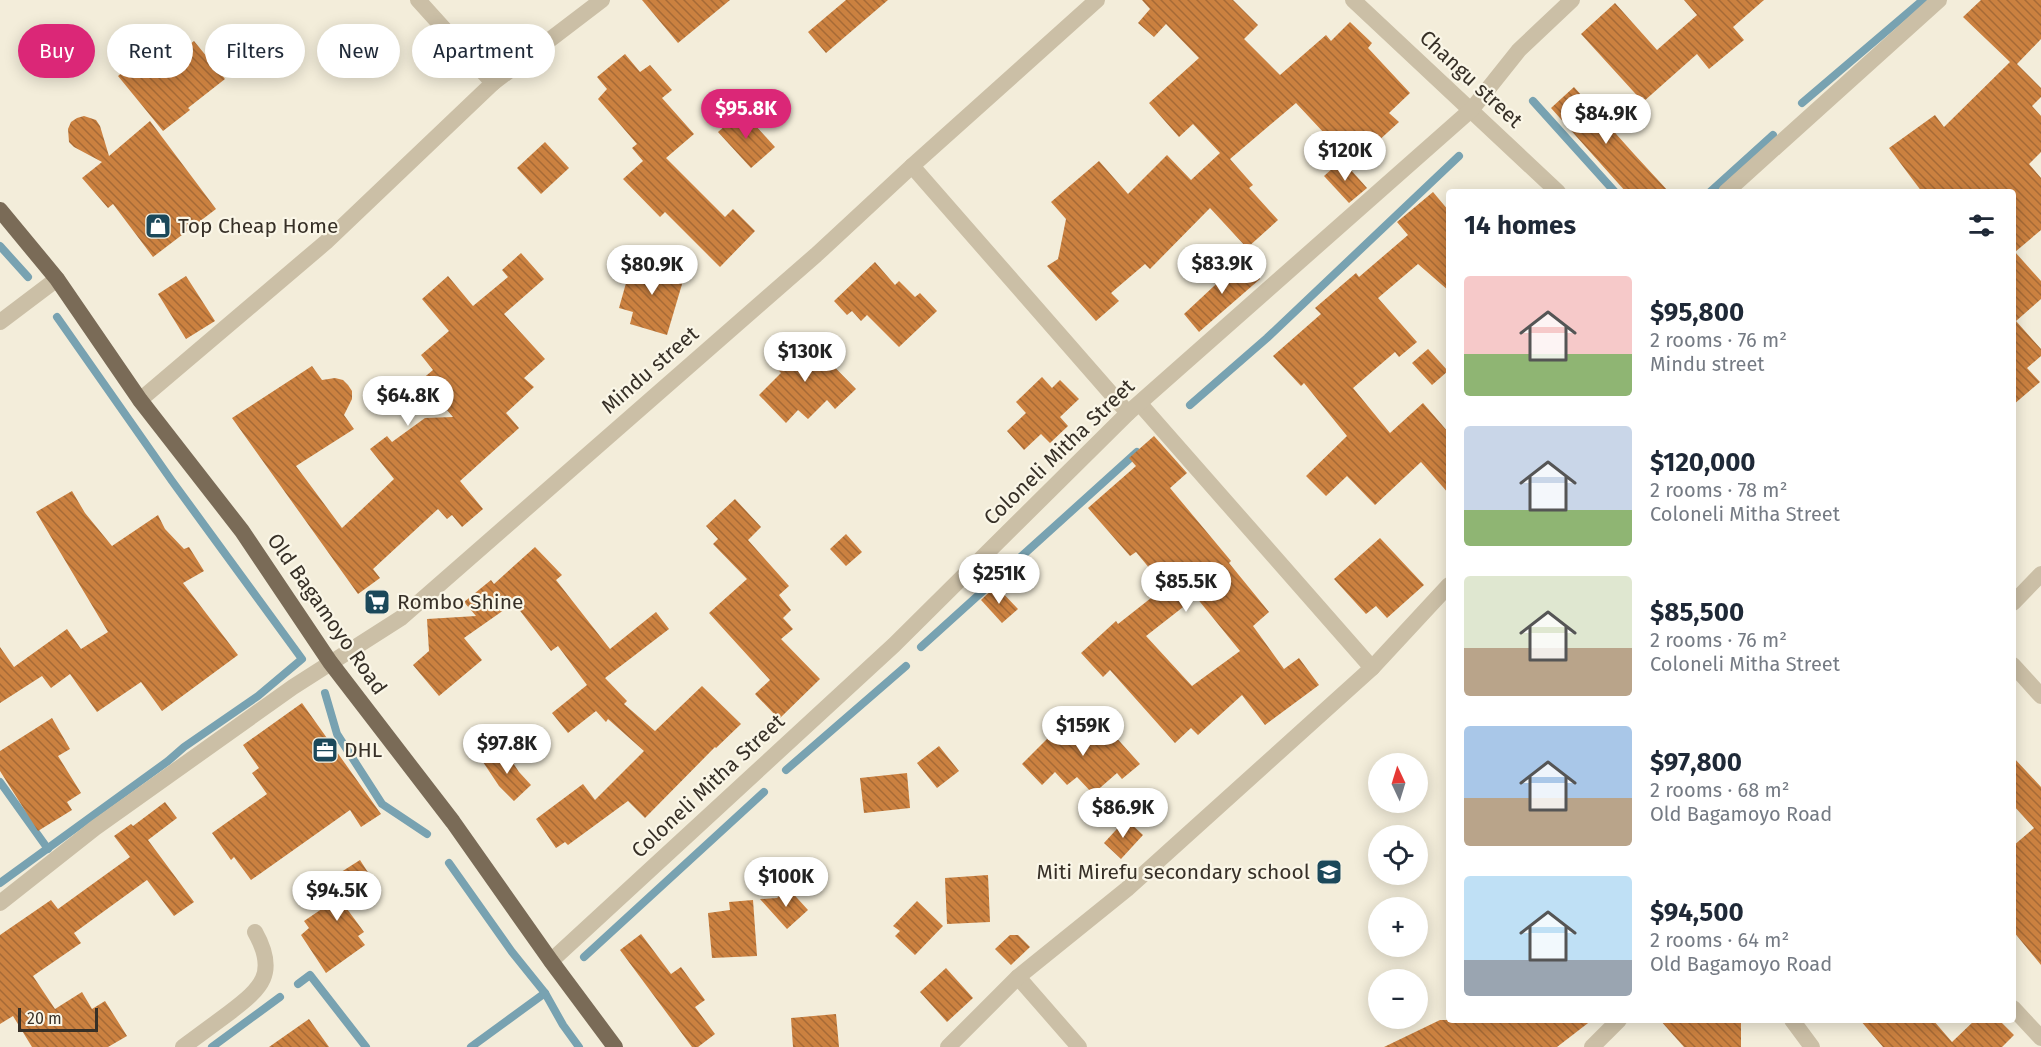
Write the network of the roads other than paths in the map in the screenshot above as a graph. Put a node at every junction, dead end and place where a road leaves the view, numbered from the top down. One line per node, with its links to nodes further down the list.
1 (418, 0): 7 (street)
2 (602, 0): 7 (street)
3 (1097, 0): 9 (street, Mindu street)
4 (1353, 0): 8 (street, Changu street)
5 (1572, 0): 8 (street, Coloneli Mitha Street)
6 (1939, 0): 11 (street)
7 (494, 83): 15 (street)
8 (1472, 110): 10 (street, Changu street); 16 (street, Coloneli Mitha Street)
9 (912, 166): 16 (street); 20 (street, Mindu street)
10 (1555, 189)
11 (1729, 189)
12 (0, 210): 13 (main road, Old Bagamoyo Road)
13 (57, 279): 14 (street); 15 (main road, Old Bagamoyo Road)
14 (0, 322)
15 (140, 400): 20 (main road, Old Bagamoyo Road)
16 (1134, 408): 21 (street); 26 (street, Coloneli Mitha Street)
17 (2041, 574): 19 (street)
18 (1446, 588): 21 (street)
19 (2016, 600)
20 (330, 663): 24 (street, Mindu street); 26 (main road, Old Bagamoyo Road)
21 (1372, 668): 27 (street)
22 (2016, 668): 23 (street)
23 (2041, 696)
24 (0, 903)
25 (255, 932): 32 (street)
26 (551, 961): 33 (main road, Old Bagamoyo Road)
27 (1018, 977): 34 (street); 35 (street)
28 (2016, 1011): 31 (street)
29 (1615, 1023): 36 (street)
30 (1794, 1023): 37 (street)
31 (2041, 1038)
32 (183, 1047)
33 (615, 1047)
34 (948, 1047)
35 (1079, 1047)
36 (1592, 1047)
37 (1812, 1047)

